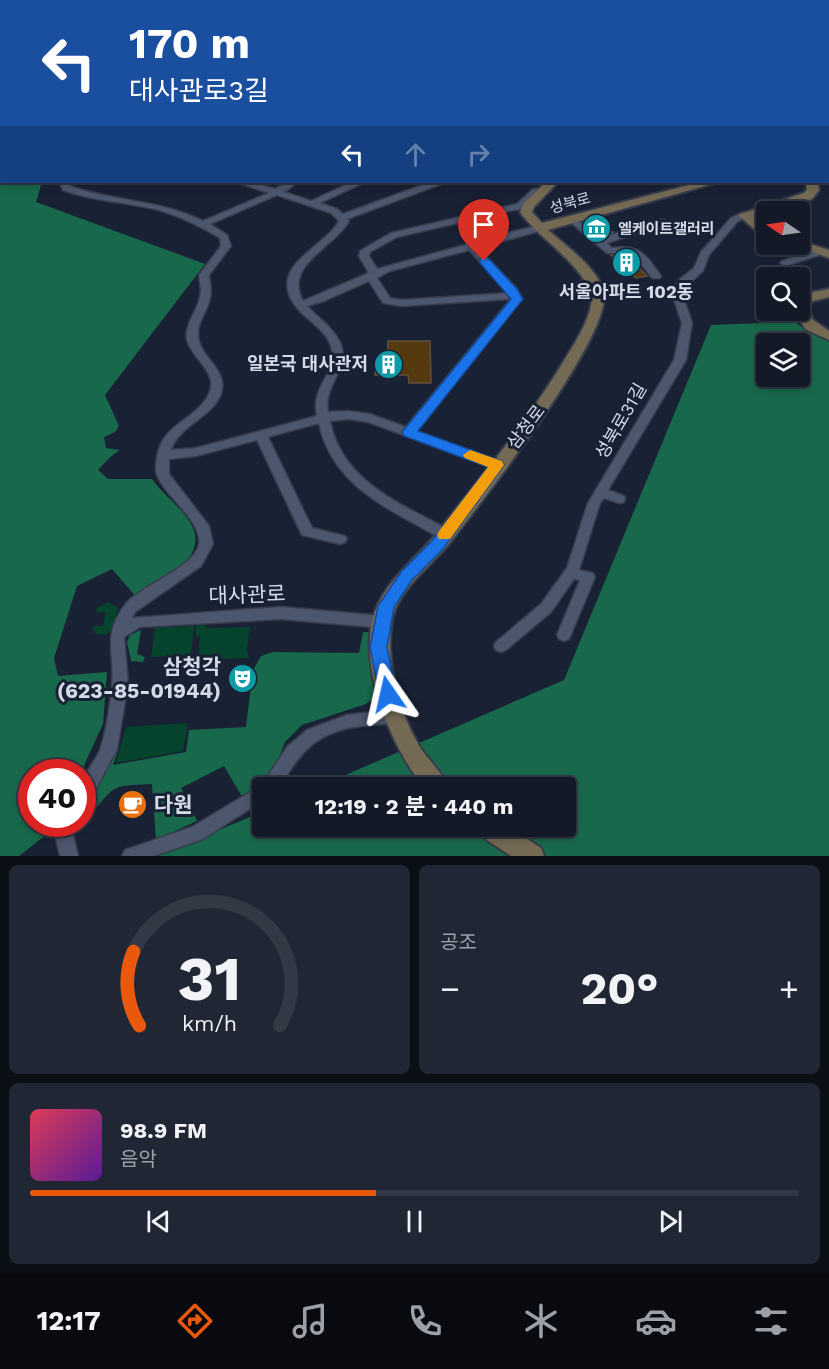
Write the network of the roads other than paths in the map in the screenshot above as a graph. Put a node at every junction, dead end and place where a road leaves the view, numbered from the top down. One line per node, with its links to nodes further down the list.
1 (64, 183): 17 (street)
2 (248, 183): 10 (street)
3 (292, 183): 10 (street)
4 (356, 183): 11 (street)
5 (435, 183): 14 (street)
6 (551, 183): 12 (street)
7 (709, 183): 15 (street, 성북로)
8 (812, 183): 13 (street, 성북로31길)
9 (536, 190): 12 (street)
10 (276, 194): 11 (street); 17 (street)
11 (311, 204): 14 (street)
12 (524, 206): 19 (street); 25 (street)
13 (744, 215): 18 (street); 36 (street, 성북로31길)
14 (341, 218): 29 (street)
15 (572, 219): 19 (street, 성북로); 20 (street)
16 (662, 222): 20 (street)
17 (202, 224): 34 (street)
18 (756, 224)
19 (540, 228): 21 (street); 35 (street, 삼청로)
20 (600, 242): 26 (street)
21 (470, 245): 25 (street); 28 (street)
22 (810, 248): 23 (street)
23 (825, 253): 24 (street)
24 (784, 263)
25 (374, 273): 28 (street); 29 (street)
26 (656, 276)
27 (829, 293): 30 (street)
28 (515, 296): 32 (street)
29 (301, 305): 31 (street)
30 (829, 336)
31 (324, 418): 32 (street); 33 (street); 38 (street)
32 (409, 432): 35 (street)
33 (261, 435): 34 (street); 39 (street)
34 (164, 455): 43 (street)
35 (497, 465): 38 (street, 삼청로)
36 (601, 492): 37 (street); 40 (street, 성북로31길)
37 (618, 499)
38 (446, 534): 41 (street, 삼청로)
39 (340, 539)
40 (570, 573): 42 (street); 44 (street, 성북로31길)
41 (383, 622): 43 (street, 대사관로); 45 (street, 삼청로)
42 (564, 635)
43 (117, 636): 46 (street)
44 (501, 646)
45 (397, 716): 47 (street); 48 (street, 삼청로)
46 (96, 773)
47 (277, 777)
48 (430, 777)
49 (252, 798): 53 (street)
50 (64, 837): 52 (street)
51 (503, 837): 54 (street)
52 (69, 856)
53 (132, 856)
54 (532, 856)

